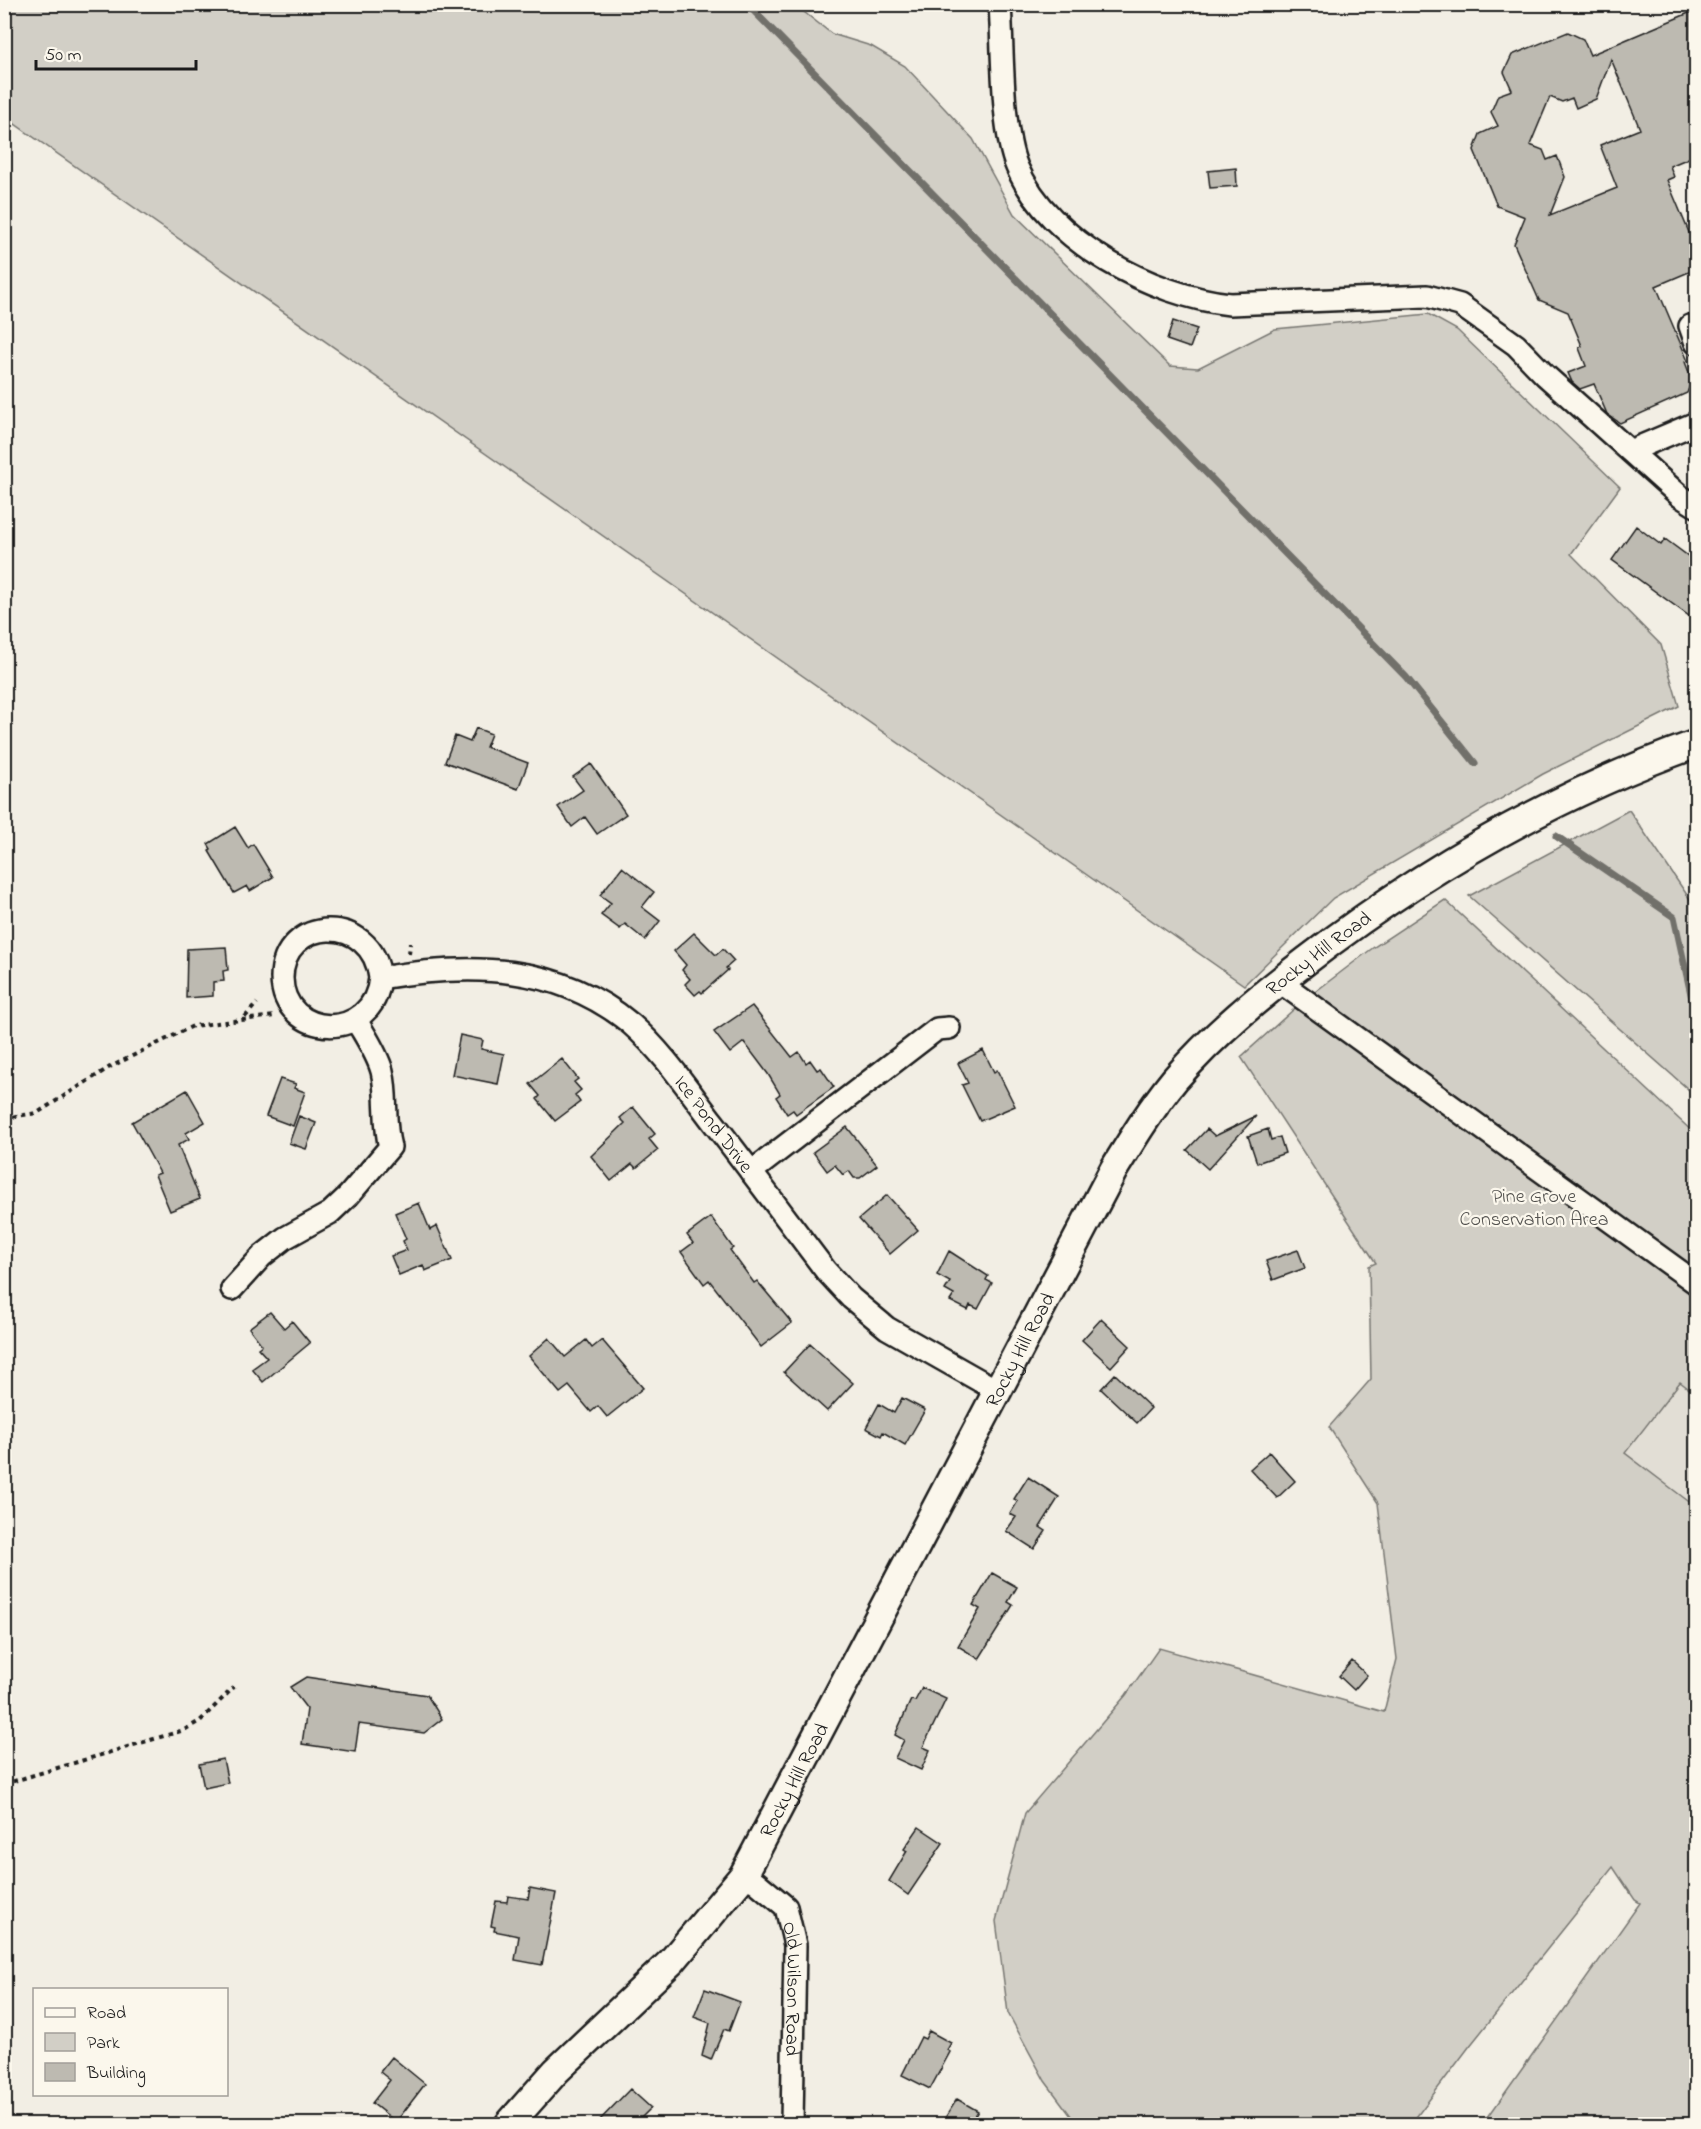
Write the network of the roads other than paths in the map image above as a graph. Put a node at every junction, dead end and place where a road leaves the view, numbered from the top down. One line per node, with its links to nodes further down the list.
1 (1000, 4): 3 (street)
2 (1696, 423): 3 (street)
3 (1630, 451): 4 (street)
4 (1691, 497)
5 (1696, 744): 7 (main road, Rocky Hill Road)
6 (380, 978): 8 (street); 8 (street); 10 (street, Ice Pond Drive)
7 (1280, 982): 11 (street); 13 (main road, Rocky Hill Road)
8 (356, 1020): 12 (street)
9 (949, 1028): 10 (street)
10 (751, 1172): 13 (street, Ice Pond Drive)
11 (1696, 1283)
12 (232, 1289)
13 (998, 1391): 14 (main road, Rocky Hill Road)
14 (743, 1876): 15 (main road, Rocky Hill Road); 16 (street, Old Wilson Road)
15 (509, 2124)
16 (792, 2124)

